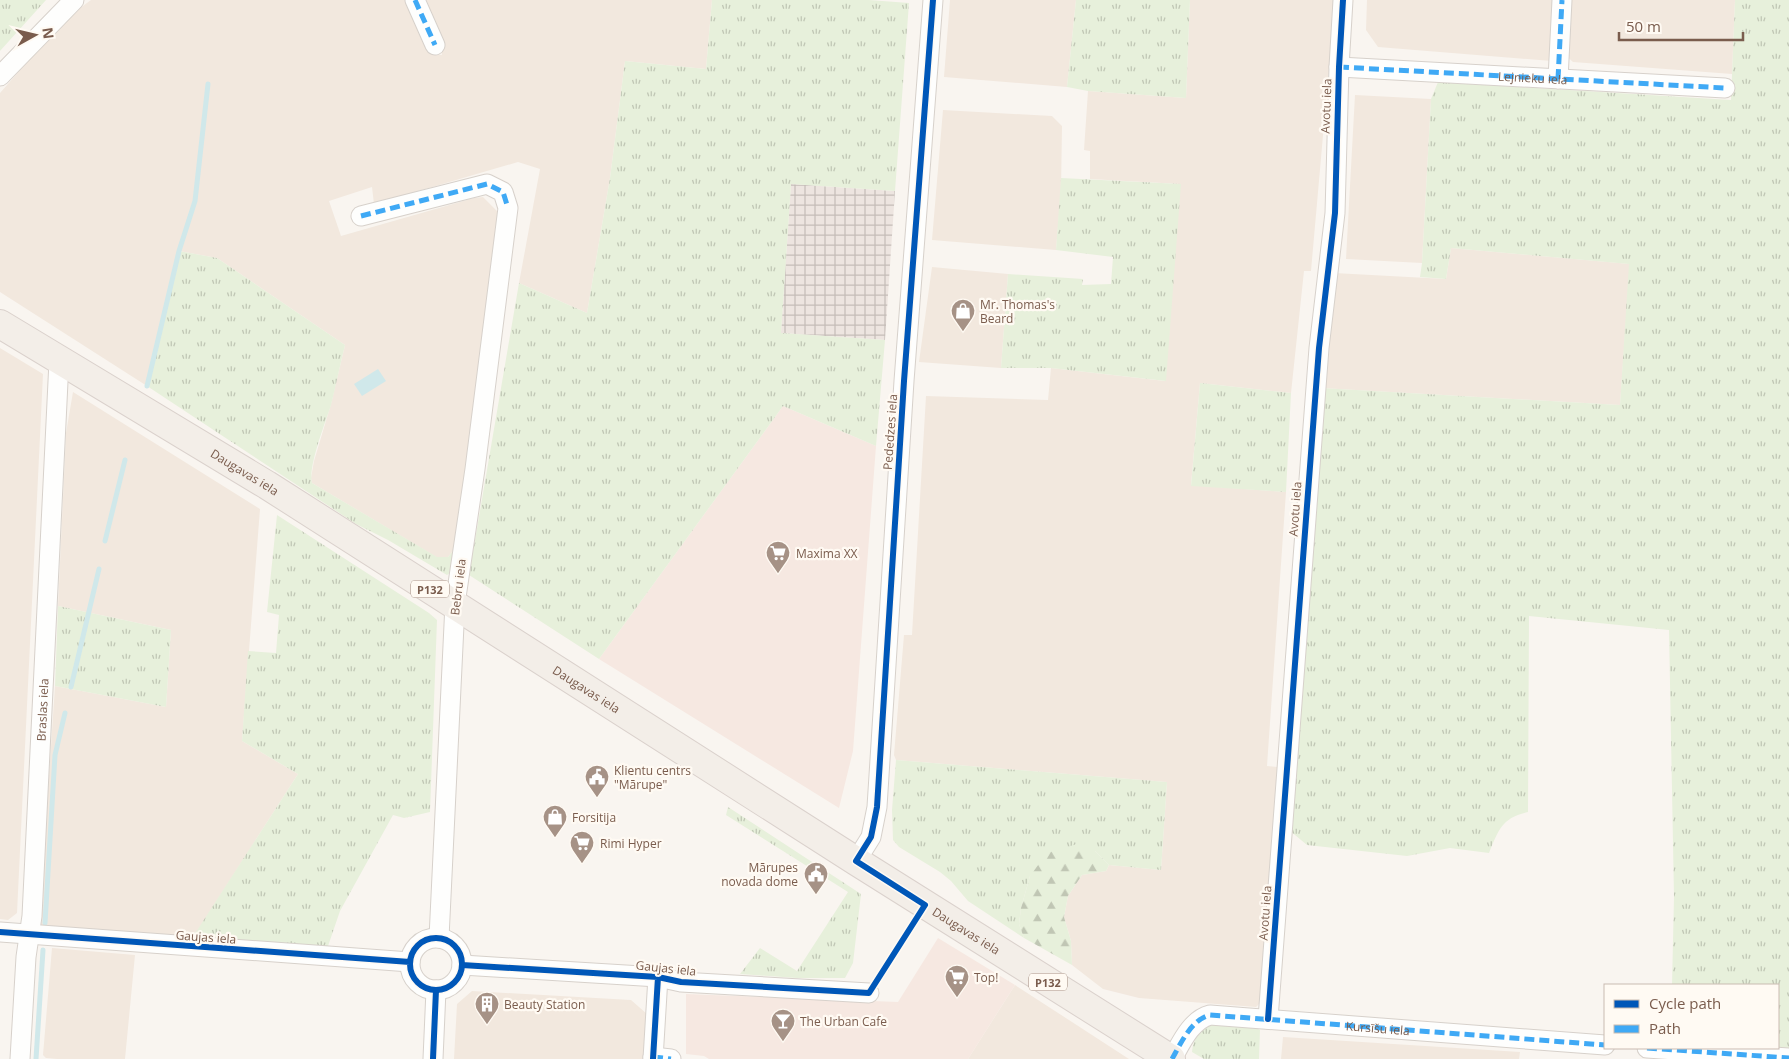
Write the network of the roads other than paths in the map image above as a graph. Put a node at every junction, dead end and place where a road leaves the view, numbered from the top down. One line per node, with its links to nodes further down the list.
1 (74, 0): 8 (street)
2 (415, 0): 6 (street)
3 (933, 0): 15 (street, Pededzes iela)
4 (1343, 0): 7 (street, Avotu iela)
5 (1562, 0): 9 (street)
6 (435, 45)
7 (1338, 67): 9 (street, Lejnieku iela); 24 (street, Avotu iela)
8 (0, 76)
9 (1558, 79): 10 (street, Lejnieku iela)
10 (1725, 88)
11 (361, 216): 14 (street, Bebru iela)
12 (0, 324): 13 (main road, Daugavas iela / P132)
13 (59, 361): 14 (main road, Daugavas iela / P132); 17 (street, Braslas iela)
14 (455, 604): 15 (main road, Daugavas iela / P132); 18 (street, Bebru iela)
15 (856, 861): 32 (main road, Daugavas iela / P132)
16 (0, 932): 17 (street, Gaujas iela)
17 (30, 935): 19 (street, Gaujas iela); 30 (street, Braslas iela)
18 (439, 938): 19 (street); 20 (street)
19 (410, 962): 22 (street)
20 (462, 965): 21 (street, Gaujas iela); 22 (street)
21 (658, 977): 23 (street, Gaujas iela); 28 (street)
22 (436, 990): 31 (street)
23 (869, 993)
24 (1268, 1020): 25 (street, Kursīšu iela); 32 (street, Kursīšu iela)
25 (1604, 1045)
26 (1651, 1049): 27 (street)
27 (1670, 1054): 29 (street)
28 (659, 1058)
29 (1789, 1058)
30 (20, 1059)
31 (432, 1059)
32 (1172, 1059)

